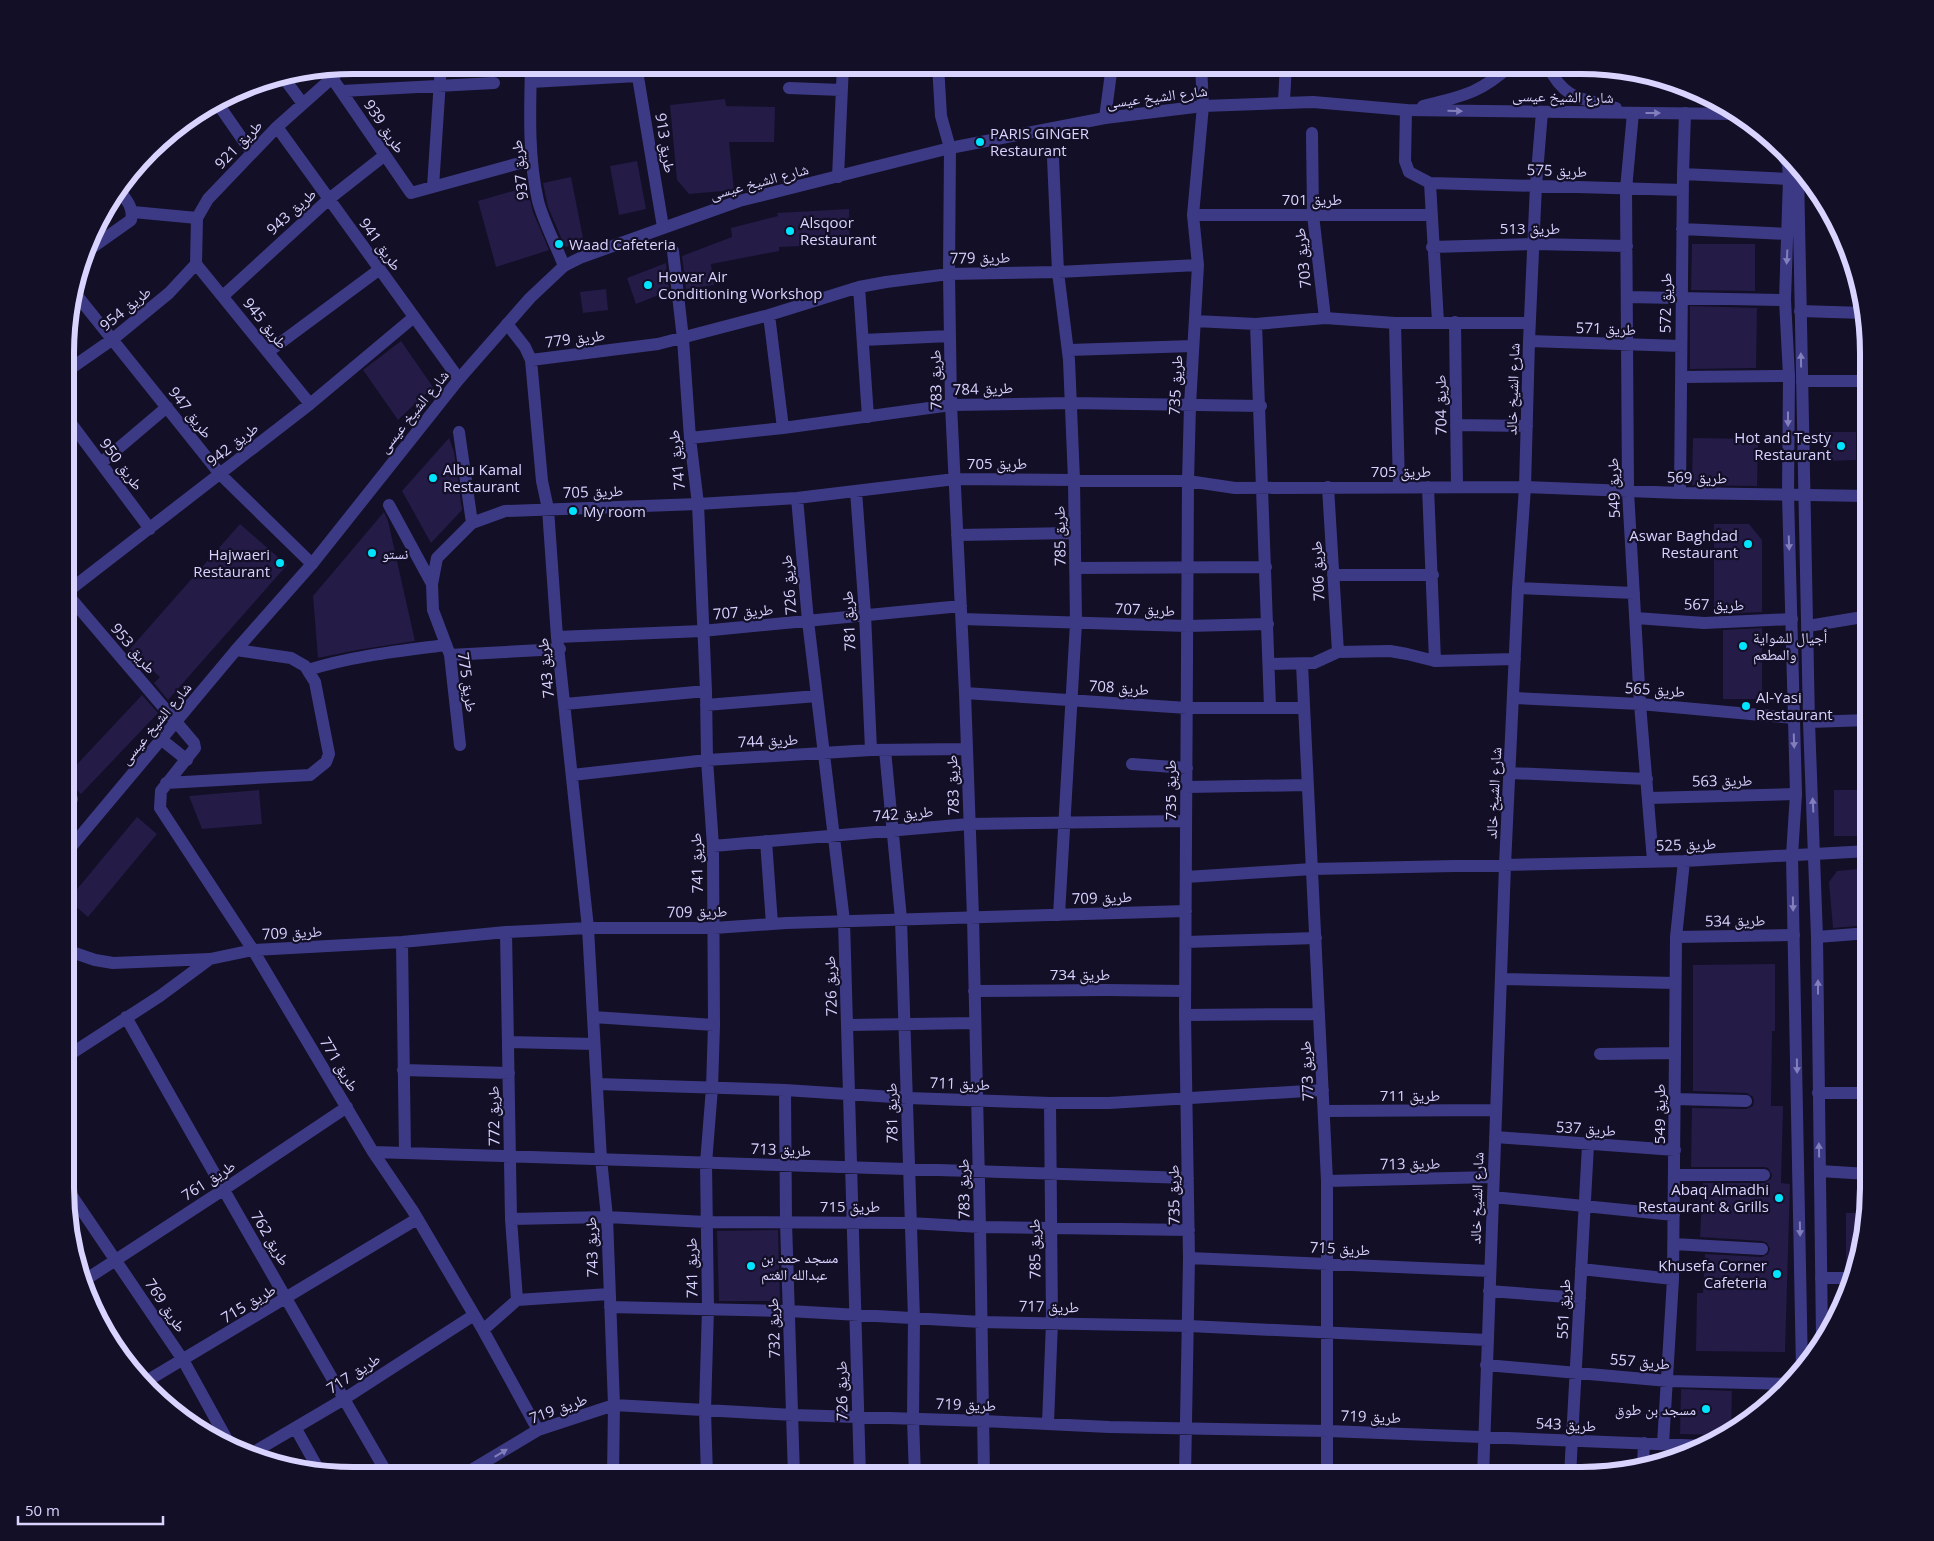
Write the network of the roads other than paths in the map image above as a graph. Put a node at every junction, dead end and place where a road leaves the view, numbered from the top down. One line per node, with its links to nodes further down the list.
1 (336, 74): 13 (street, طريق 921)
2 (441, 74): 17 (street)
3 (531, 74): 15 (street, طريق 937)
4 (607, 74): 15 (street)
5 (637, 74): 53 (street, طريق 913)
6 (842, 74): 19 (street)
7 (939, 74): 33 (street, طريق 783)
8 (1111, 74): 30 (street)
9 (1201, 74): 23 (street, طريق 735)
10 (1286, 74): 21 (street)
11 (1501, 74): 25 (street)
12 (1552, 74): 27 (street)
13 (332, 78): 20 (street, طريق 939); 22 (street, طريق 921)
14 (287, 81): 22 (street)
15 (531, 82): 37 (street, طريق 937)
16 (494, 83): 17 (street)
17 (441, 86): 20 (street); 43 (street)
18 (789, 88): 19 (street)
19 (841, 90): 40 (street)
20 (342, 91): 35 (street, طريق 939)
21 (1284, 102): 23 (street, شارع الشيخ عيسى); 25 (street, شارع الشيخ عيسى)
22 (303, 104): 31 (street, طريق 921)
23 (1203, 106): 30 (street, شارع الشيخ عيسى); 49 (street, طريق 735)
24 (220, 107): 34 (street)
25 (1406, 110): 26 (street, شارع الشيخ عيسى, one-way to 26); 41 (street)
26 (1542, 112): 27 (street, شارع الشيخ عيسى); 42 (street, شارع الشيخ خالد)
27 (1633, 113): 28 (street, شارع الشيخ عيسى, one-way to 28); 44 (street, طريق 549)
28 (1685, 113): 29 (street, شارع الشيخ عيسى); 38 (street, طريق 572)
29 (1724, 113)
30 (1106, 118): 33 (street, شارع الشيخ عيسى)
31 (277, 127): 34 (street, طريق 921); 47 (street, طريق 941)
32 (1312, 133): 50 (street, طريق 703)
33 (950, 148): 40 (street, شارع الشيخ عيسى); 66 (street, طريق 783)
34 (252, 153): 52 (street, طريق 921)
35 (385, 155): 43 (street, طريق 939); 47 (street, طريق 943)
36 (1053, 158): 65 (street, طريق 785)
37 (532, 160): 43 (street); 63 (street, طريق 937)
38 (1683, 174): 39 (street); 45 (street, طريق 572)
39 (1794, 176): 55 (street); 73 (street)
40 (838, 177): 53 (street, شارع الشيخ عيسى)
41 (1430, 183): 42 (street, طريق 575); 51 (street)
42 (1536, 185): 44 (street, طريق 575); 56 (street, شارع الشيخ خالد)
43 (433, 187)
44 (1626, 189): 45 (street, طريق 575); 58 (street, طريق 549)
45 (1683, 190): 54 (street, طريق 572)
46 (123, 196): 48 (street)
47 (329, 199): 64 (street, طريق 941); 68 (street, طريق 943)
48 (133, 212): 52 (street); 57 (street)
49 (1194, 215): 50 (street, طريق 701); 62 (street, طريق 735)
50 (1313, 215): 51 (street, طريق 701); 77 (street, طريق 703)
51 (1431, 215): 59 (street)
52 (197, 218): 61 (street)
53 (663, 226): 63 (street, شارع الشيخ عيسى)
54 (1682, 229): 55 (street); 71 (street, طريق 572)
55 (1788, 234): 72 (street, one-way to 72)
56 (1534, 244): 58 (street, طريق 513); 59 (street, طريق 513); 82 (street, شارع الشيخ خالد)
57 (95, 245)
58 (1627, 246): 69 (street, طريق 549)
59 (1432, 247): 79 (street)
60 (673, 251): 87 (street, طريق 741)
61 (196, 264): 68 (street, طريق 945); 86 (street, طريق 954)
62 (1198, 265): 65 (street, طريق 779); 78 (street, طريق 735)
63 (564, 266): 83 (street, شارع الشيخ عيسى)
64 (380, 269): 76 (street, طريق 941); 94 (street)
65 (1058, 272): 66 (street, طريق 779); 93 (street, طريق 785)
66 (949, 274): 67 (street, طريق 779); 85 (street, طريق 783)
67 (859, 287): 75 (street, طريق 779); 88 (street)
68 (223, 296): 94 (street, طريق 945)
69 (1627, 297): 71 (street); 90 (street, طريق 549)
70 (79, 298): 86 (street, طريق 947)
71 (1682, 299): 72 (street); 92 (street, طريق 572)
72 (1785, 300): 97 (street)
73 (1800, 311): 74 (street); 100 (street, one-way to 73)
74 (1858, 314)
75 (769, 315): 87 (street, طريق 779); 112 (street)
76 (414, 317): 99 (street, طريق 941); 103 (street, طريق 942)
77 (1325, 318): 81 (street); 84 (street)
78 (1196, 321): 84 (street); 91 (street, طريق 735)
79 (1438, 322): 80 (street); 81 (street)
80 (1455, 322): 82 (street); 109 (street, طريق 704)
81 (1394, 323): 120 (street)
82 (1530, 323): 89 (street, شارع الشيخ خالد)
83 (507, 324): 95 (street, طريق 743); 99 (street, شارع الشيخ عيسى)
84 (1256, 324): 106 (street)
85 (950, 336): 88 (street); 105 (street, طريق 783)
86 (113, 339): 96 (street, طريق 954); 107 (street, طريق 947)
87 (682, 339): 95 (street, طريق 779); 114 (street, طريق 741)
88 (863, 340): 108 (street)
89 (1529, 341): 90 (street, طريق 571); 110 (street, شارع الشيخ خالد)
90 (1627, 344): 92 (street, طريق 571); 127 (street, طريق 549)
91 (1193, 346): 93 (street); 104 (street, طريق 735)
92 (1681, 346): 98 (street, طريق 572)
93 (1069, 350): 102 (street, طريق 785)
94 (268, 352): 103 (street, طريق 945)
95 (531, 360): 135 (street, طريق 743)
96 (74, 365)
97 (1789, 376): 98 (street); 129 (street, one-way to 129)
98 (1681, 377): 128 (street, طريق 572)
99 (459, 379): 140 (street, شارع الشيخ عيسى)
100 (1802, 380): 101 (street); 130 (street)
101 (1860, 381)
102 (1071, 403): 104 (street, طريق 784); 105 (street, طريق 784); 118 (street, طريق 785)
103 (310, 404): 116 (street, طريق 942)
104 (1190, 404): 106 (street); 119 (street, طريق 735)
105 (951, 405): 108 (street, طريق 784); 117 (street, طريق 783)
106 (1261, 406): 123 (street)
107 (167, 407): 115 (street); 116 (street, طريق 947)
108 (868, 417): 112 (street, طريق 784)
109 (1456, 425): 110 (street); 122 (street, طريق 704)
110 (1527, 426): 125 (street, شارع الشيخ خالد)
111 (74, 427): 115 (street, طريق 950)
112 (784, 428): 114 (street, طريق 784)
113 (459, 432): 136 (street)
114 (690, 438): 133 (street, طريق 741)
115 (101, 463): 137 (street, طريق 950)
116 (220, 474): 137 (street, طريق 942); 140 (street, طريق 947)
117 (955, 479): 118 (street, طريق 705); 126 (street, طريق 705); 139 (street, طريق 783)
118 (1074, 480): 119 (street, طريق 705); 138 (street, طريق 785)
119 (1188, 481): 123 (street, طريق 705); 143 (street, طريق 735)
120 (1399, 487): 121 (street, طريق 705); 124 (street, طريق 705)
121 (1428, 487): 122 (street, طريق 705); 145 (street)
122 (1457, 487): 125 (street, طريق 705)
123 (1264, 488): 124 (street, طريق 705); 141 (street)
124 (1328, 488): 144 (street, طريق 706)
125 (1525, 488): 127 (street, طريق 569); 148 (street, شارع الشيخ خالد)
126 (856, 491): 132 (street, طريق 705); 152 (street, طريق 781)
127 (1628, 491): 128 (street, طريق 569); 149 (street, طريق 549)
128 (1680, 493): 129 (street, طريق 569)
129 (1788, 495): 130 (street, طريق 569); 155 (street, one-way to 155)
130 (1805, 496): 131 (street, طريق 569); 160 (street)
131 (1860, 496)
132 (797, 498): 133 (street, طريق 705); 156 (street, طريق 726)
133 (698, 504): 135 (street, طريق 705); 161 (street, طريق 741)
134 (389, 506): 146 (street)
135 (548, 508): 136 (street, طريق 705); 162 (street, طريق 743)
136 (472, 523): 146 (street, طريق 775)
137 (150, 529): 147 (street, طريق 942)
138 (1075, 533): 139 (street); 142 (street, طريق 785)
139 (958, 535): 151 (street, طريق 783)
140 (312, 564): 163 (street, شارع الشيخ عيسى)
141 (1266, 567): 143 (street); 158 (street)
142 (1075, 568): 143 (street); 157 (street, طريق 785)
143 (1187, 568): 159 (street, طريق 735)
144 (1333, 575): 145 (street); 165 (street, طريق 706)
145 (1433, 575): 167 (street)
146 (432, 584): 164 (street, طريق 775)
147 (74, 588)
148 (1518, 588): 149 (street); 166 (street, شارع الشيخ خالد)
149 (1634, 593): 154 (street, طريق 549)
150 (74, 601): 185 (street, طريق 953)
151 (961, 613): 152 (street, طريق 707); 157 (street, طريق 707); 172 (street, طريق 783)
152 (865, 614): 156 (street, طريق 707); 189 (street, طريق 781)
153 (1860, 617): 160 (street)
154 (1636, 618): 155 (street, طريق 567); 177 (street, طريق 549)
155 (1792, 619): 182 (street)
156 (808, 621): 161 (street, طريق 707); 173 (street, طريق 726)
157 (1076, 623): 159 (street, طريق 707); 175 (street, طريق 785)
158 (1268, 624): 159 (street, طريق 707); 168 (street)
159 (1187, 626): 179 (street, طريق 735)
160 (1808, 626): 184 (street)
161 (702, 631): 162 (street, طريق 707); 171 (street, طريق 741)
162 (559, 643): 164 (street, طريق 707); 176 (street, طريق 743)
163 (236, 650): 170 (street); 185 (street, شارع الشيخ عيسى)
164 (448, 650): 170 (street, طريق 707); 187 (street, طريق 775)
165 (1338, 652): 167 (street); 169 (street)
166 (1515, 659): 167 (street); 174 (street, شارع الشيخ خالد)
167 (1435, 661)
168 (1270, 664): 169 (street); 180 (street)
169 (1302, 664): 181 (street, طريق 773)
170 (308, 670): 199 (street)
171 (706, 691): 176 (street); 178 (street, طريق 741)
172 (965, 693): 175 (street, طريق 708); 188 (street, طريق 783)
173 (817, 696): 178 (street); 191 (street, طريق 726)
174 (1514, 698): 177 (street, طريق 565); 196 (street, شارع الشيخ خالد)
175 (1072, 700): 179 (street, طريق 708); 205 (street, طريق 785)
176 (565, 704): 197 (street, طريق 743)
177 (1640, 704): 182 (street, طريق 565); 198 (street, طريق 549)
178 (706, 705): 193 (street, طريق 741)
179 (1187, 708): 180 (street, طريق 708); 195 (street, طريق 735)
180 (1270, 708): 181 (street, طريق 708)
181 (1303, 708): 200 (street, طريق 773)
182 (1794, 718): 202 (street, one-way to 202)
183 (1860, 720): 184 (street)
184 (1809, 722): 213 (street, one-way to 184)
185 (176, 723): 186 (street, شارع الشيخ عيسى); 192 (street)
186 (162, 740): 192 (street); 210 (street, شارع الشيخ عيسى)
187 (460, 745)
188 (967, 749): 190 (street, طريق 744); 206 (street, طريق 783)
189 (871, 750): 190 (street, طريق 744); 191 (street, طريق 744)
190 (885, 750): 207 (street, طريق 781)
191 (824, 754): 193 (street, طريق 744); 208 (street, طريق 726)
192 (187, 760): 199 (street, طريق 771)
193 (707, 760): 197 (street, طريق 744); 211 (street, طريق 741)
194 (1132, 764): 195 (street)
195 (1187, 768): 201 (street, طريق 735)
196 (1510, 773): 198 (street); 217 (street, شارع الشيخ خالد)
197 (572, 775): 226 (street, طريق 743)
198 (1647, 779): 203 (street, طريق 549)
199 (166, 783): 236 (street, طريق 771)
200 (1308, 785): 201 (street); 218 (street, طريق 773)
201 (1187, 787): 204 (street, طريق 735)
202 (1796, 794): 203 (street, طريق 563); 214 (street)
203 (1649, 798): 215 (street, طريق 549)
204 (1186, 821): 205 (street, طريق 742); 219 (street, طريق 735)
205 (1065, 822): 206 (street, طريق 742); 221 (street, طريق 785)
206 (969, 824): 207 (street, طريق 742); 222 (street, طريق 783)
207 (892, 831): 208 (street, طريق 742); 223 (street, طريق 781)
208 (834, 834): 209 (street, طريق 742); 224 (street, طريق 726)
209 (766, 841): 211 (street, طريق 742); 225 (street)
210 (74, 844)
211 (713, 846): 227 (street, طريق 741)
212 (1860, 852): 213 (street, طريق 525)
213 (1815, 854): 214 (street, طريق 525); 232 (street)
214 (1792, 855): 216 (street, طريق 525); 230 (street, one-way to 230)
215 (1653, 861): 216 (street, طريق 525); 217 (street, طريق 525)
216 (1684, 861): 231 (street, طريق 549)
217 (1505, 865): 218 (street); 239 (street, شارع الشيخ خالد)
218 (1312, 869): 219 (street); 233 (street, طريق 773)
219 (1186, 877): 220 (street, طريق 735)
220 (1186, 911): 221 (street, طريق 709); 235 (street, طريق 735)
221 (1059, 915): 222 (street, طريق 709)
222 (972, 917): 223 (street, طريق 709); 241 (street, طريق 783)
223 (900, 919): 224 (street, طريق 709); 248 (street, طريق 781)
224 (844, 921): 225 (street, طريق 709); 250 (street, طريق 726)
225 (772, 924): 227 (street, طريق 709)
226 (588, 928): 227 (street, طريق 709); 228 (street, طريق 709); 246 (street, طريق 743)
227 (714, 928): 249 (street, طريق 741)
228 (506, 932): 234 (street, طريق 709); 251 (street, طريق 772)
229 (1860, 934): 232 (street)
230 (1794, 935): 231 (street, طريق 534); 338 (street, one-way to 338)
231 (1676, 937): 240 (street, طريق 549)
232 (1817, 937): 262 (street, one-way to 232)
233 (1316, 938): 235 (street); 243 (street, طريق 773)
234 (402, 942): 236 (street, طريق 709); 256 (street)
235 (1186, 942): 242 (street, طريق 735)
236 (253, 950): 238 (street, طريق 709); 271 (street, طريق 771)
237 (74, 952): 238 (street, طريق 709)
238 (210, 959): 245 (street, طريق 709)
239 (1501, 979): 240 (street); 272 (street, شارع الشيخ خالد)
240 (1675, 983): 254 (street, طريق 549)
241 (974, 991): 242 (street, طريق 734); 247 (street, طريق 783)
242 (1185, 991): 244 (street, طريق 735)
243 (1319, 1014): 244 (street); 261 (street, طريق 773)
244 (1185, 1015): 267 (street, طريق 735)
245 (126, 1017): 253 (street, طريق 709); 294 (street, طريق 762)
246 (593, 1017): 249 (street); 252 (street, طريق 743)
247 (975, 1023): 248 (street); 266 (street, طريق 783)
248 (905, 1024): 250 (street); 265 (street, طريق 781)
249 (714, 1025): 259 (street, طريق 741)
250 (848, 1025): 264 (street, طريق 726)
251 (508, 1042): 252 (street); 257 (street, طريق 772)
252 (594, 1044): 258 (street, طريق 743)
253 (74, 1052)
254 (1675, 1053): 255 (street); 268 (street, طريق 549)
255 (1600, 1054)
256 (403, 1070): 257 (street); 278 (street)
257 (509, 1073): 279 (street, طريق 772)
258 (597, 1084): 259 (street, طريق 711); 280 (street, طريق 743)
259 (712, 1088): 260 (street, طريق 711); 281 (street, طريق 741)
260 (785, 1090): 264 (street, طريق 711); 282 (street, طريق 732)
261 (1323, 1090): 267 (street, طريق 711); 273 (street, طريق 773)
262 (1818, 1093): 263 (street); 286 (street, one-way to 262)
263 (1860, 1093)
264 (850, 1094): 265 (street, طريق 711); 283 (street, طريق 726)
265 (908, 1098): 266 (street, طريق 711); 284 (street, طريق 781)
266 (977, 1099): 270 (street, طريق 711); 285 (street, طريق 783)
267 (1188, 1099): 270 (street, طريق 711); 291 (street, طريق 735)
268 (1675, 1099): 269 (street); 276 (street, طريق 549)
269 (1746, 1101)
270 (1050, 1103): 287 (street, طريق 785)
271 (347, 1107): 277 (street, طريق 771); 294 (street, طريق 761)
272 (1496, 1110): 273 (street, طريق 711); 274 (street, شارع الشيخ خالد)
273 (1325, 1112): 293 (street, طريق 773)
274 (1495, 1137): 275 (street, طريق 537); 292 (street, شارع الشيخ خالد)
275 (1588, 1145): 276 (street, طريق 537); 297 (street, طريق 551)
276 (1675, 1150): 289 (street, طريق 549)
277 (373, 1152): 278 (street, طريق 713); 300 (street, طريق 771)
278 (405, 1153): 279 (street, طريق 713)
279 (510, 1156): 280 (street, طريق 713); 301 (street, طريق 772)
280 (601, 1159): 281 (street, طريق 713); 299 (street, طريق 743)
281 (706, 1163): 282 (street, طريق 713); 302 (street, طريق 741)
282 (785, 1165): 283 (street, طريق 713); 303 (street, طريق 732)
283 (852, 1167): 284 (street, طريق 713); 304 (street, طريق 726)
284 (909, 1169): 285 (street, طريق 713); 305 (street, طريق 781)
285 (979, 1172): 287 (street, طريق 713); 306 (street, طريق 783)
286 (1820, 1172): 288 (street); 317 (street)
287 (1050, 1174): 291 (street, طريق 713); 307 (street, طريق 785)
288 (1860, 1174)
289 (1675, 1175): 290 (street); 298 (street, طريق 549)
290 (1764, 1175)
291 (1188, 1178): 308 (street, طريق 735)
292 (1493, 1178): 293 (street, طريق 713); 295 (street, شارع الشيخ خالد)
293 (1327, 1181): 313 (street, طريق 773)
294 (223, 1190): 312 (street, طريق 761); 322 (street, طريق 762)
295 (1493, 1197): 297 (street); 315 (street, شارع الشيخ خالد)
296 (74, 1200): 312 (street, طريق 769)
297 (1585, 1206): 298 (street); 314 (street, طريق 551)
298 (1674, 1214): 309 (street, طريق 549)
299 (607, 1217): 301 (street, طريق 715); 302 (street, طريق 715); 321 (street, طريق 743)
300 (417, 1219): 322 (street, طريق 715); 328 (street, طريق 771)
301 (511, 1219): 324 (street, طريق 772)
302 (706, 1222): 303 (street, طريق 715); 326 (street, طريق 741)
303 (786, 1222): 304 (street, طريق 715); 327 (street, طريق 732)
304 (854, 1223): 305 (street, طريق 715); 329 (street, طريق 726)
305 (910, 1223): 306 (street, طريق 715); 330 (street, طريق 781)
306 (980, 1227): 307 (street, طريق 715); 331 (street, طريق 783)
307 (1050, 1229): 308 (street, طريق 715); 332 (street, طريق 785)
308 (1189, 1230): 311 (street, طريق 735)
309 (1674, 1244): 310 (street); 319 (street, طريق 549)
310 (1762, 1249)
311 (1189, 1258): 313 (street, طريق 715); 333 (street, طريق 735)
312 (116, 1260): 316 (street, طريق 761); 339 (street, طريق 769)
313 (1327, 1264): 315 (street, طريق 715); 336 (street, طريق 773)
314 (1581, 1269): 319 (street); 323 (street, طريق 551)
315 (1490, 1271): 320 (street, شارع الشيخ خالد)
316 (89, 1278)
317 (1821, 1278): 318 (street); 335 (street)
318 (1845, 1278)
319 (1674, 1279): 343 (street, طريق 549)
320 (1489, 1291): 323 (street); 337 (street, شارع الشيخ خالد)
321 (609, 1294): 324 (street); 325 (street, طريق 743)
322 (287, 1298): 339 (street, طريق 715); 345 (street, طريق 762)
323 (1580, 1298): 341 (street, طريق 551)
324 (518, 1300): 334 (street)
325 (610, 1308): 326 (street, طريق 717); 346 (street, طريق 743)
326 (708, 1308): 327 (street, طريق 717); 347 (street, طريق 741)
327 (789, 1311): 329 (street, طريق 717); 348 (street, طريق 732)
328 (474, 1315): 334 (street, طريق 771); 345 (street, طريق 717)
329 (856, 1315): 330 (street, طريق 717); 349 (street, طريق 726)
330 (914, 1319): 331 (street, طريق 717); 350 (street, طريق 781)
331 (981, 1322): 332 (street, طريق 717); 351 (street, طريق 783)
332 (1052, 1322): 333 (street, طريق 717); 352 (street, طريق 785)
333 (1189, 1326): 336 (street, طريق 717); 354 (street, طريق 735)
334 (483, 1330): 355 (street, طريق 771)
335 (1822, 1330)
336 (1328, 1333): 337 (street, طريق 717); 356 (street, طريق 773)
337 (1487, 1340): 340 (street, شارع الشيخ خالد)
338 (1802, 1359)
339 (183, 1360): 342 (street, طريق 715); 358 (street, طريق 769)
340 (1486, 1365): 341 (street, طريق 557); 357 (street, شارع الشيخ خالد)
341 (1575, 1372): 343 (street, طريق 557); 359 (street, طريق 551)
342 (150, 1380)
343 (1668, 1381): 344 (street, طريق 557); 361 (street, طريق 549)
344 (1781, 1384)
345 (344, 1399): 353 (street, طريق 717); 366 (street, طريق 762)
346 (614, 1405): 347 (street, طريق 719); 355 (street, طريق 719); 368 (street, طريق 743)
347 (705, 1410): 348 (street, طريق 719); 369 (street, طريق 741)
348 (793, 1414): 349 (street, طريق 719); 370 (street, طريق 732)
349 (858, 1416): 350 (street, طريق 719); 371 (street, طريق 726)
350 (913, 1419): 351 (street, طريق 719); 372 (street, طريق 781)
351 (984, 1421): 352 (street, طريق 719); 373 (street, طريق 783)
352 (1048, 1424): 354 (street, طريق 719)
353 (296, 1429): 363 (street, طريق 717); 365 (street)
354 (1186, 1429): 356 (street, طريق 719); 374 (street, طريق 735)
355 (538, 1430): 367 (street, طريق 719, one-way to 355)
356 (1328, 1431): 357 (street, طريق 719); 375 (street, طريق 773)
357 (1484, 1436): 359 (street, طريق 543); 376 (street, شارع الشيخ خالد)
358 (226, 1437)
359 (1572, 1440): 360 (street, طريق 543); 377 (street, طريق 551)
360 (1644, 1443): 361 (street, طريق 543); 364 (street)
361 (1663, 1444): 362 (street, طريق 543)
362 (1690, 1445)
363 (259, 1450)
364 (1643, 1460)
365 (316, 1465)
366 (383, 1467)
367 (478, 1467)
368 (613, 1467)
369 (706, 1467)
370 (794, 1467)
371 (860, 1467)
372 (915, 1467)
373 (984, 1467)
374 (1185, 1467)
375 (1327, 1467)
376 (1483, 1467)
377 (1570, 1467)

